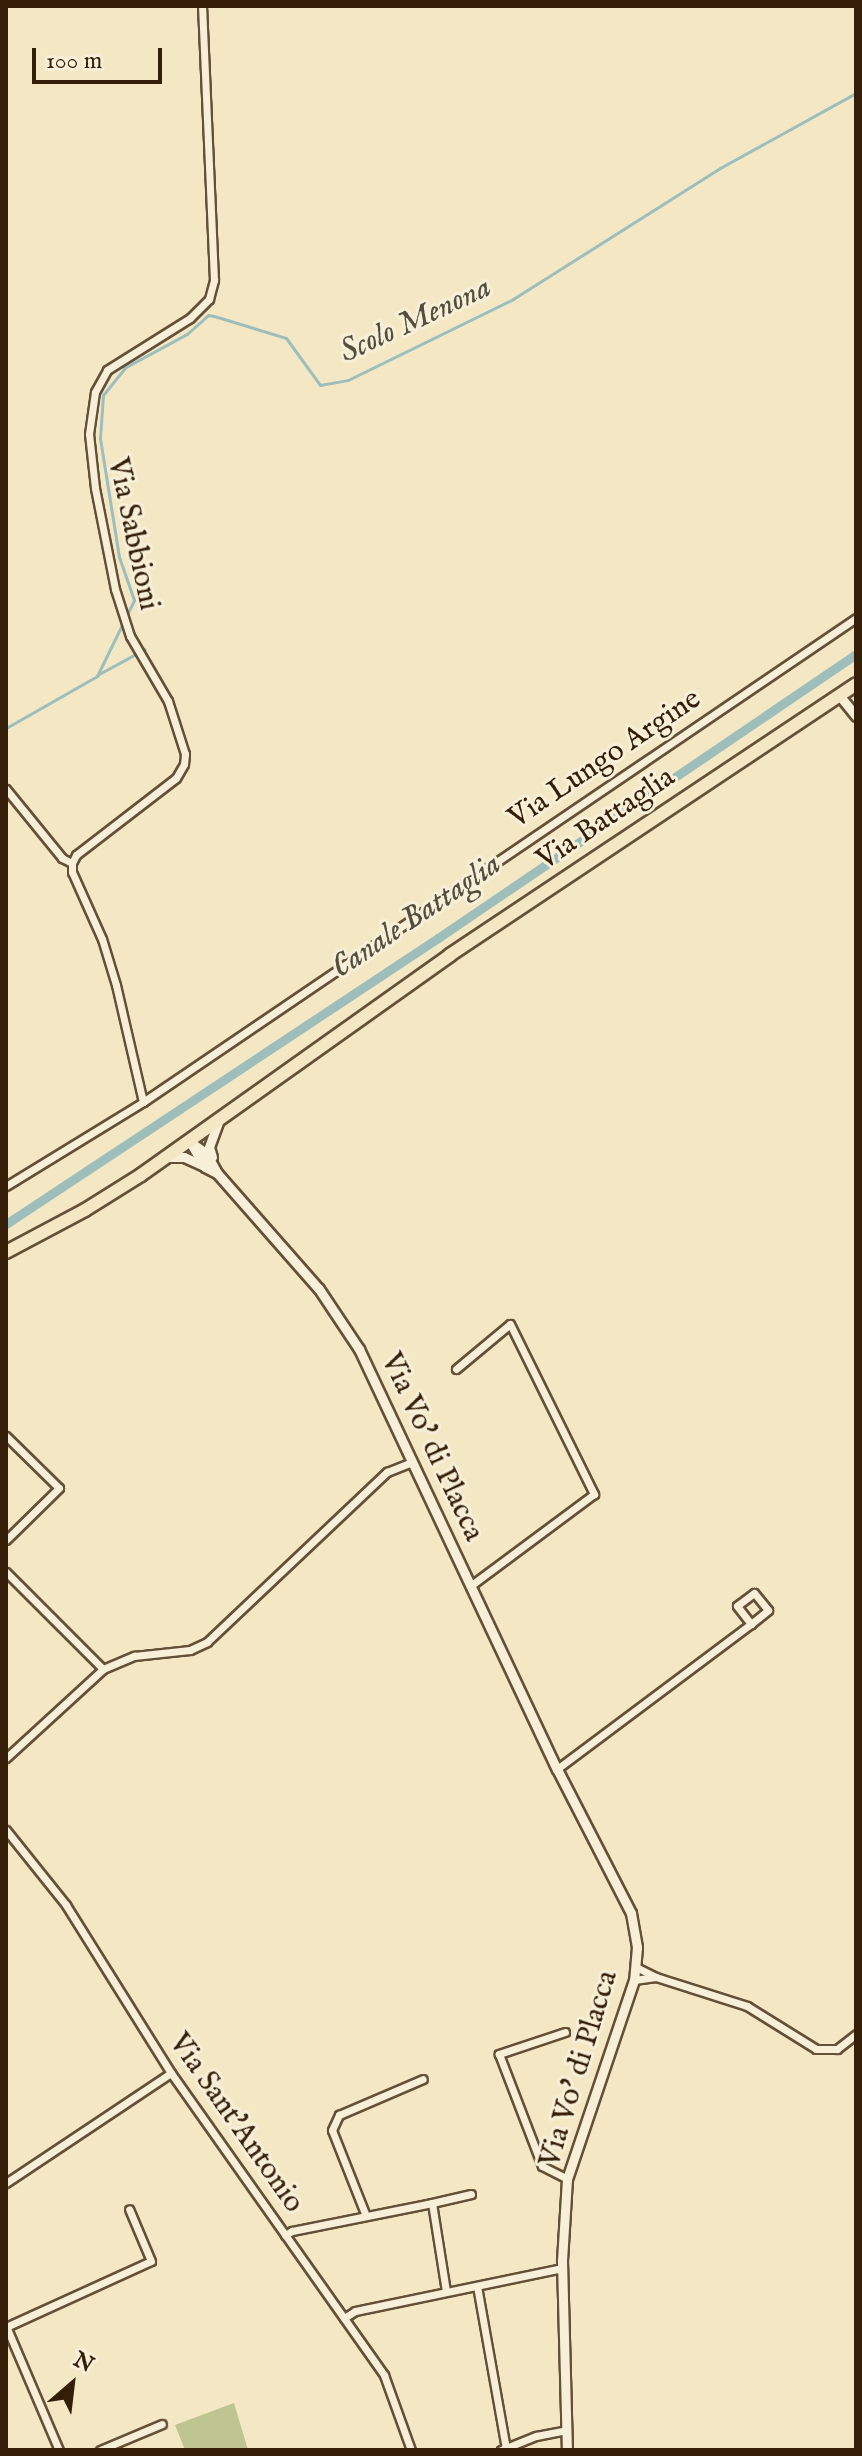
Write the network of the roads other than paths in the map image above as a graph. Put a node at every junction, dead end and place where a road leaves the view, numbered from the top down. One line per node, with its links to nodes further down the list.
1 (202, 6): 7 (street, Via Sabbioni)
2 (856, 618): 8 (street, Via Lungo Argine)
3 (856, 684): 4 (main road, Via Battaglia)
4 (839, 695): 5 (street); 9 (main road, Via Battaglia)
5 (856, 716)
6 (6, 789): 7 (street)
7 (72, 863): 8 (street)
8 (143, 1102): 13 (street, Via Lungo Argine)
9 (219, 1120): 10 (main road, Via Battaglia); 12 (street)
10 (190, 1142): 11 (main road, Via Battaglia); 12 (street)
11 (167, 1157): 12 (street, Via Vo' di Placca); 14 (main road, Via Battaglia)
12 (209, 1164): 17 (street, Via Vo' di Placca)
13 (6, 1186)
14 (6, 1252)
15 (456, 1369): 20 (street)
16 (6, 1436): 18 (street)
17 (412, 1462): 20 (street, Via Vo' di Placca); 22 (street)
18 (6, 1540)
19 (6, 1572): 22 (street)
20 (470, 1586): 24 (street, Via Vo' di Placca)
21 (751, 1624): 21 (street); 24 (street)
22 (103, 1669): 23 (street)
23 (6, 1758)
24 (557, 1769): 26 (street, Via Vo' di Placca)
25 (6, 1830): 31 (street, Via Sant'Antonio)
26 (636, 1967): 27 (street); 28 (street, Via Vo' di Placca)
27 (656, 1977): 28 (street); 30 (street)
28 (634, 1980): 33 (street, Via Vo' di Placca)
29 (565, 2032): 33 (street)
30 (856, 2034)
31 (171, 2073): 34 (street); 39 (street, Via Sant'Antonio)
32 (423, 2079): 38 (street)
33 (567, 2179): 40 (street, Via Vo' di Placca)
34 (6, 2183)
35 (471, 2194): 36 (street)
36 (432, 2203): 38 (street); 42 (street)
37 (129, 2209): 44 (street)
38 (366, 2216): 39 (street)
39 (285, 2235): 43 (street, Via Sant'Antonio)
40 (563, 2268): 41 (street); 46 (street, Via Vo' di Placca)
41 (477, 2286): 42 (street); 47 (street)
42 (446, 2291): 43 (street)
43 (344, 2318): 50 (street, Via Sant'Antonio)
44 (6, 2327): 48 (street)
45 (162, 2424): 49 (street)
46 (566, 2430): 47 (street); 51 (street, Via Vo' di Placca)
47 (503, 2449)
48 (59, 2450)
49 (100, 2450)
50 (411, 2450)
51 (567, 2450)

